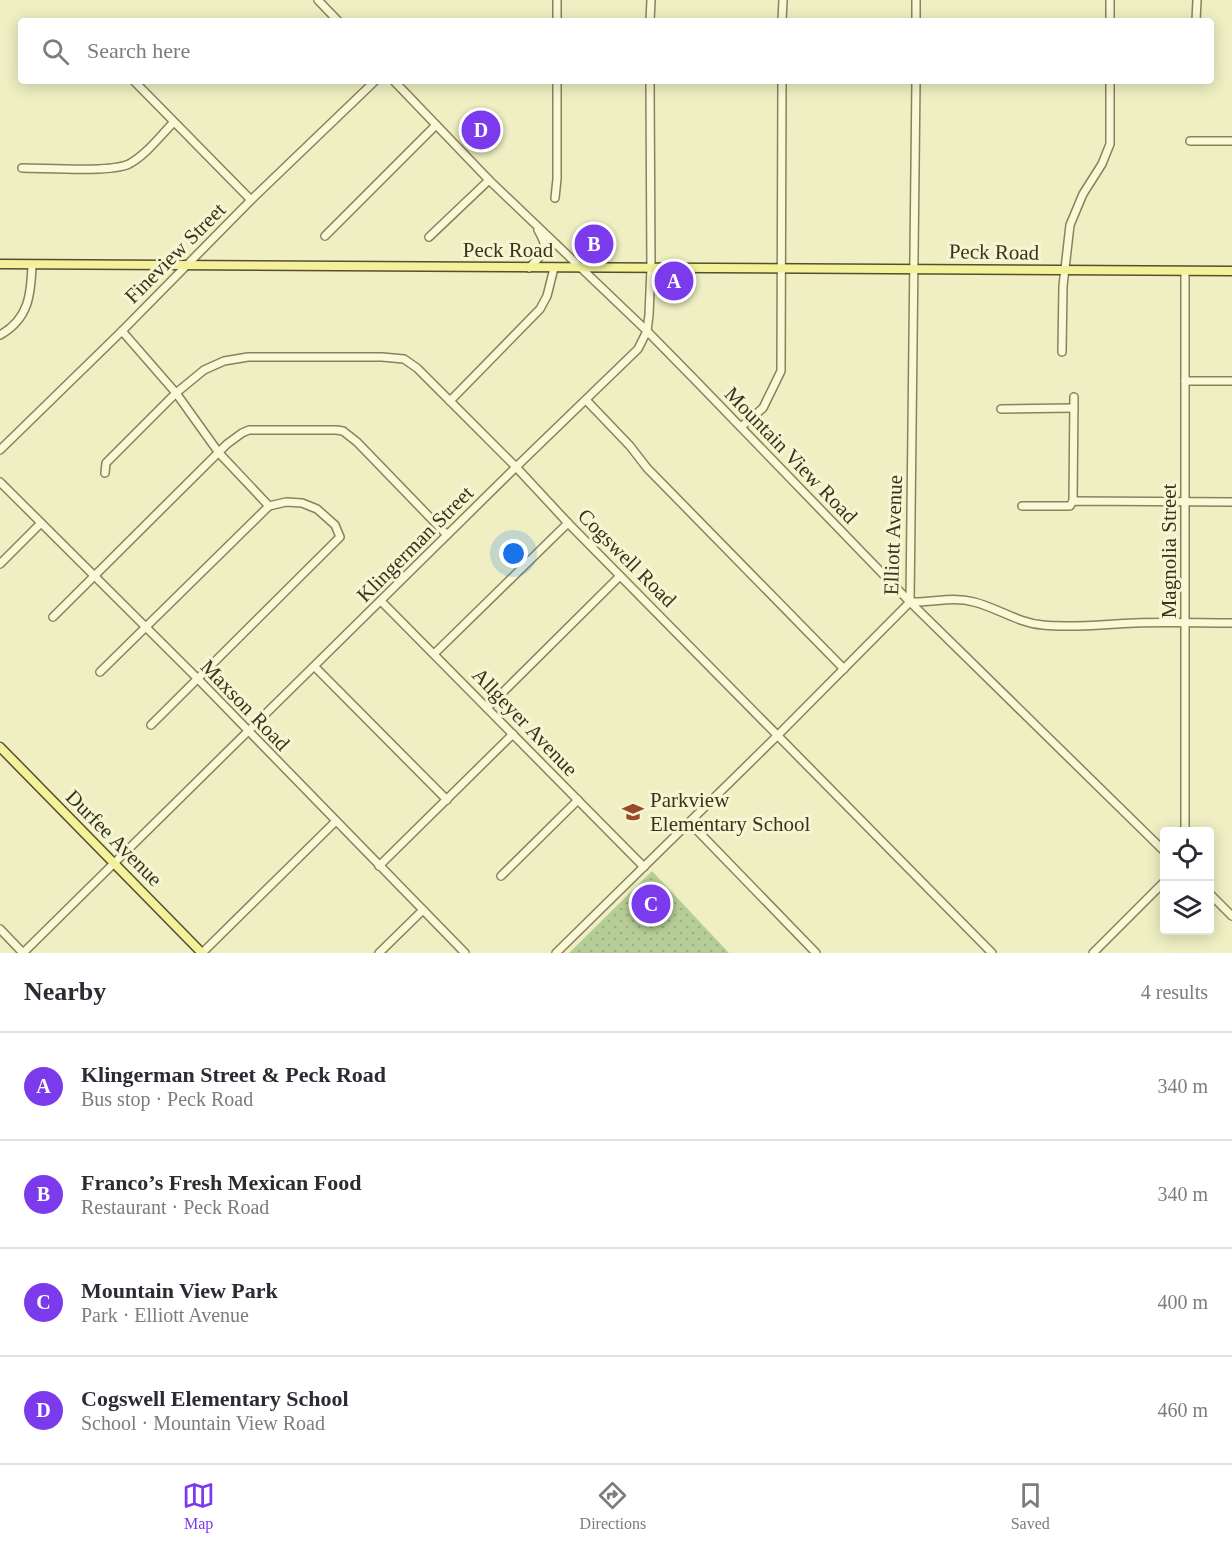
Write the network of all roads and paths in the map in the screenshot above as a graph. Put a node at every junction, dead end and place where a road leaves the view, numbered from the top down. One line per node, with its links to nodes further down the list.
1 (318, 0): 8 (street)
2 (557, 0): 9 (street)
3 (651, 0): 10 (street)
4 (783, 0): 11 (street)
5 (916, 0): 12 (street)
6 (1110, 0): 13 (street)
7 (1197, 0): 14 (street)
8 (335, 18)
9 (557, 18)
10 (650, 18)
11 (782, 18)
12 (916, 18)
13 (1110, 18)
14 (1196, 18)
15 (137, 84): 23 (street)
16 (372, 84): 30 (street, Fineview Street)
17 (397, 84): 24 (street, Mountain View Road)
18 (557, 84): 29 (street)
19 (650, 84): 40 (street, Klingerman Street)
20 (782, 84): 41 (street)
21 (916, 84): 42 (street, Elliott Avenue)
22 (1110, 84): 43 (street)
23 (174, 123): 27 (street); 30 (street)
24 (436, 125): 28 (street, Mountain View Road); 32 (street)
25 (1190, 141): 26 (street)
26 (1232, 141)
27 (22, 168)
28 (489, 180): 31 (street, Mountain View Road); 33 (street)
29 (555, 198)
30 (251, 200): 36 (street, Fineview Street)
31 (534, 222): 37 (street); 39 (street, Mountain View Road)
32 (326, 236)
33 (429, 237)
34 (0, 264): 35 (main road, Peck Road)
35 (32, 265): 36 (main road, Peck Road); 48 (street)
36 (186, 265): 37 (main road, Peck Road); 46 (street, Fineview Street)
37 (530, 268): 38 (main road, Peck Road)
38 (554, 268): 39 (main road, Peck Road); 55 (street)
39 (581, 268): 40 (main road, Peck Road); 47 (street, Mountain View Road)
40 (651, 268): 41 (main road, Peck Road); 47 (street, Klingerman Street)
41 (781, 269): 42 (main road, Peck Road); 58 (street)
42 (914, 269): 43 (main road, Peck Road); 76 (street, Elliott Avenue)
43 (1066, 271): 44 (main road, Peck Road); 49 (street)
44 (1185, 271): 45 (main road, Peck Road); 50 (street, Magnolia Street)
45 (1232, 271)
46 (122, 331): 52 (street); 59 (street, Fineview Street)
47 (647, 331): 54 (street, Klingerman Street); 58 (street, Mountain View Road)
48 (0, 335)
49 (1062, 352)
50 (1185, 381): 51 (street); 65 (street, Magnolia Street)
51 (1232, 381)
52 (176, 393): 55 (street, Cogswell Road); 60 (street); 62 (street, Cogswell Road)
53 (1074, 397): 56 (street)
54 (586, 400): 61 (street, Klingerman Street); 83 (street)
55 (450, 401): 61 (street, Cogswell Road)
56 (1074, 408): 57 (street); 64 (street)
57 (1001, 409)
58 (741, 427): 76 (street, Mountain View Road)
59 (0, 450)
60 (219, 453): 67 (street); 71 (street); 73 (street)
61 (516, 467): 70 (street, Cogswell Road); 71 (street, Klingerman Street)
62 (105, 473)
63 (0, 482): 69 (street, Maxson Road)
64 (1073, 501): 65 (street); 68 (street)
65 (1185, 502): 66 (street); 78 (street, Magnolia Street)
66 (1232, 502)
67 (269, 506): 80 (street); 85 (street)
68 (1022, 506)
69 (41, 523): 72 (street); 73 (street, Maxson Road)
70 (568, 523): 74 (street, Cogswell Road); 81 (street)
71 (447, 535): 75 (street, Klingerman Street)
72 (0, 564)
73 (95, 576): 77 (street); 80 (street, Maxson Road)
74 (620, 576): 86 (street); 90 (street, Cogswell Road)
75 (381, 601): 81 (street, Allgeyer Avenue); 82 (street, Klingerman Street)
76 (910, 602): 78 (street); 83 (street, Elliott Avenue); 97 (street, Mountain View Road)
77 (53, 617)
78 (1185, 623): 79 (street); 96 (street, Magnolia Street)
79 (1232, 623)
80 (146, 627): 84 (street); 85 (street, Maxson Road)
81 (434, 654): 86 (street, Allgeyer Avenue)
82 (315, 666): 88 (street, Klingerman Street); 92 (street)
83 (844, 669): 90 (street, Elliott Avenue)
84 (100, 672)
85 (198, 679): 87 (street); 88 (street, Maxson Road)
86 (487, 708): 89 (street, Allgeyer Avenue)
87 (151, 725)
88 (248, 732): 94 (street, Maxson Road); 98 (street, Klingerman Street)
89 (513, 734): 92 (street); 93 (street, Allgeyer Avenue)
90 (778, 735): 95 (street, Elliott Avenue); 113 (street, Cogswell Road)
91 (0, 747): 98 (main road, Durfee Avenue)
92 (447, 800): 99 (street)
93 (578, 800): 100 (street, Allgeyer Avenue); 101 (street)
94 (336, 821): 99 (street, Maxson Road); 108 (street)
95 (690, 823): 100 (street, Elliott Avenue); 112 (street)
96 (1185, 827)
97 (1160, 847)
98 (114, 863): 107 (street, Klingerman Street); 108 (main road, Durfee Avenue)
99 (379, 866): 104 (street, Maxson Road)
100 (644, 867): 111 (street, Elliott Avenue)
101 (501, 876)
102 (1160, 886): 114 (street)
103 (1214, 899): 105 (street)
104 (423, 910): 109 (street); 110 (street, Maxson Road)
105 (1232, 916)
106 (0, 929): 107 (street)
107 (23, 953)
108 (202, 953)
109 (379, 953)
110 (465, 953)
111 (556, 953)
112 (816, 953)
113 (992, 953)
114 (1093, 953)

